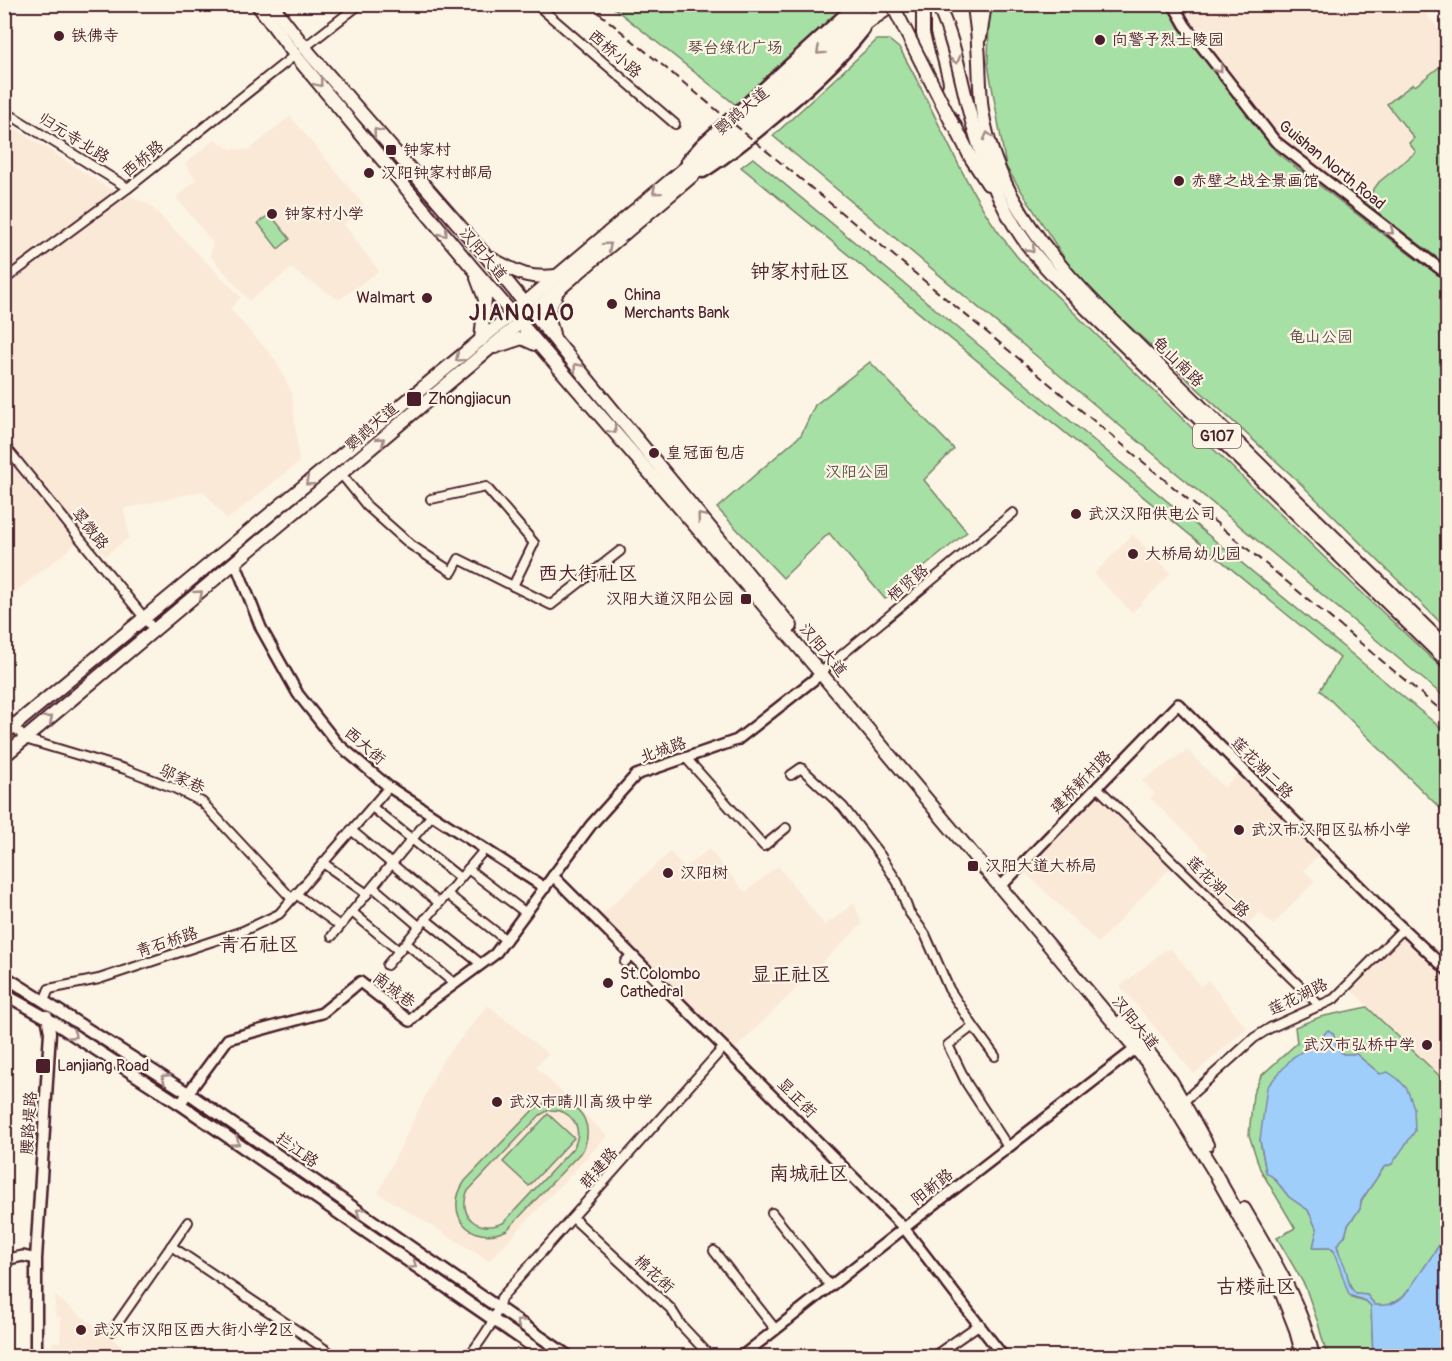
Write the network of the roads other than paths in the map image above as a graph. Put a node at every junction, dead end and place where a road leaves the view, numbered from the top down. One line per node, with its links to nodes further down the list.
1 (257, 4): 13 (main road, 汉阳大道)
2 (271, 4): 13 (main road, 汉阳大道)
3 (360, 4): 13 (street, 西桥路)
4 (536, 4): 15 (street, 西桥小路)
5 (894, 4): 11 (main road, 鹦鹉大道); 16 (main road, bridge)
6 (923, 4): 16 (main road, bridge)
7 (937, 4): 19 (main road, G107, one-way to 19)
8 (974, 4): 12 (main road, G107)
9 (985, 4): 12 (main road)
10 (1173, 4): 22 (street, Guishan North Road, one-way to 22)
11 (866, 9): 17 (main road, 鹦鹉大道); 17 (main road)
12 (978, 44): 39 (main road, 龟山南路 / G107, one-way to 12)
13 (300, 51): 18 (street, 西桥路); 20 (main road, 汉阳大道, one-way to 13); 21 (main road, 汉阳大道, one-way to 21)
14 (4, 111): 18 (street, 归元寺北路)
15 (675, 124)
16 (954, 127): 19 (main road)
17 (676, 181): 24 (main road, 鹦鹉大道)
18 (128, 188): 23 (street, 西桥路)
19 (999, 199): 40 (main road, 龟山南路 / G107, one-way to 40)
20 (484, 255): 24 (main road); 25 (main road, 汉阳大道)
21 (471, 266): 26 (main road, 汉阳大道); 28 (main road)
22 (1448, 275)
23 (4, 280)
24 (560, 280): 25 (main road, 鹦鹉大道); 27 (main road)
25 (528, 308): 26 (main road, 鹦鹉大道); 27 (main road, 汉阳大道)
26 (516, 318): 28 (main road, 鹦鹉大道); 29 (main road, 汉阳大道)
27 (558, 344): 41 (main road, 汉阳大道, one-way to 27)
28 (485, 345): 29 (main road); 31 (main road, 鹦鹉大道, one-way to 28); 37 (main road, 鹦鹉大道, one-way to 37)
29 (548, 354): 41 (main road, 汉阳大道, one-way to 41)
30 (4, 445): 37 (street, 翠微路)
31 (342, 475): 35 (main road, 鹦鹉大道); 36 (street)
32 (431, 499): 36 (street)
33 (1013, 513): 41 (street, 栖贤路)
34 (620, 551): 36 (street)
35 (236, 562): 38 (main road, 鹦鹉大道, one-way to 35); 49 (street, 西大街)
36 (513, 586)
37 (144, 618): 38 (street, 翠微路); 44 (main road, 鹦鹉大道)
38 (155, 631): 45 (main road, 鹦鹉大道, one-way to 38)
39 (1448, 649)
40 (1448, 662)
41 (824, 671): 47 (street, 北城路); 62 (main road, 汉阳大道); 89 (main road, 汉阳大道)
42 (1178, 704): 50 (street, 建桥新村路); 74 (street, 莲花湖二路)
43 (4, 714): 44 (street)
44 (9, 730): 45 (street)
45 (25, 739): 46 (main road, 鹦鹉大道); 67 (street, 邬家巷)
46 (4, 756)
47 (686, 758): 53 (street); 60 (street, 北城路)
48 (791, 775): 88 (street)
49 (389, 787): 51 (street, 青石桥路); 52 (street, 西大街)
50 (1097, 787): 62 (street, 建桥新村路); 86 (street, 莲花湖一路)
51 (372, 807): 54 (street, 青石桥路); 55 (street)
52 (432, 815): 55 (street); 56 (street, 西大街)
53 (786, 828)
54 (351, 830): 57 (street, 青石桥路); 58 (street)
55 (412, 840): 58 (street); 61 (street)
56 (485, 849): 59 (street); 64 (street, 西大街)
57 (323, 863): 65 (street); 67 (street, 青石桥路)
58 (392, 864): 63 (street); 68 (street)
59 (468, 869): 61 (street); 70 (street)
60 (553, 876): 64 (street, 北城路); 90 (street, 显正街)
61 (460, 878): 66 (street)
62 (1006, 881): 89 (main road, 汉阳大道)
63 (373, 887): 65 (street); 73 (street)
64 (544, 888): 70 (street, 南城巷)
65 (367, 894): 69 (street)
66 (447, 894): 68 (street); 76 (street)
67 (294, 897): 72 (street, 邬家巷); 85 (street, 青石桥路)
68 (439, 903): 71 (street)
69 (352, 912): 72 (street); 78 (street)
70 (526, 913): 76 (street, 南城巷)
71 (425, 920): 73 (street); 79 (street)
72 (340, 926): 75 (street)
73 (419, 926): 77 (street)
74 (1403, 929): 81 (street); 86 (street, 莲花湖路)
75 (332, 936)
76 (506, 940): 79 (street, 南城巷)
77 (406, 943): 78 (street); 83 (street)
78 (399, 951): 80 (street)
79 (481, 964): 83 (street, 南城巷)
80 (387, 965)
81 (1448, 971)
82 (4, 976): 85 (main road, 拦江路)
83 (455, 984): 92 (street, 南城巷)
84 (4, 994): 87 (main road, 拦江路)
85 (44, 1001): 87 (main road, 腰路堤路); 92 (main road, 拦江路, one-way to 85)
86 (1320, 1006): 93 (street, 莲花湖路)
87 (47, 1018): 94 (main road, 拦江路, one-way to 94); 102 (main road, 腰路堤路)
88 (973, 1026): 91 (street); 95 (street)
89 (1139, 1046): 93 (main road, 汉阳大道); 95 (street, 阳新路); 119 (main road, 汉阳大道)
90 (723, 1048): 97 (street, 群建路); 99 (street, 显正街)
91 (995, 1056)
92 (188, 1093): 94 (street, 南城巷); 105 (main road, 拦江路, one-way to 92)
93 (1183, 1102): 120 (main road, 汉阳大道)
94 (180, 1104): 106 (main road, 拦江路, one-way to 106)
95 (1008, 1147): 99 (street, 阳新路)
96 (772, 1213): 104 (street)
97 (573, 1218): 105 (street, 群建路); 115 (street, 棉花街)
98 (188, 1222): 100 (street)
99 (904, 1228): 104 (street, 阳新路); 107 (street, 显正街)
100 (171, 1246): 109 (street); 111 (street)
101 (714, 1251): 108 (street)
102 (36, 1259): 103 (street); 110 (main road, 腰路堤路)
103 (4, 1260)
104 (830, 1286): 108 (street, 阳新路)
105 (499, 1308): 106 (street, 群建路); 114 (main road, 拦江路, one-way to 105)
106 (492, 1319): 112 (street, 群建路); 113 (main road, 拦江路)
107 (980, 1324): 117 (street); 118 (street, 显正街)
108 (776, 1330): 116 (street, 阳新路)
109 (111, 1331)
110 (36, 1356)
111 (335, 1356)
112 (469, 1356)
113 (546, 1356)
114 (568, 1356)
115 (710, 1356)
116 (742, 1356)
117 (934, 1356)
118 (1003, 1356)
119 (1303, 1356)
120 (1314, 1356)

